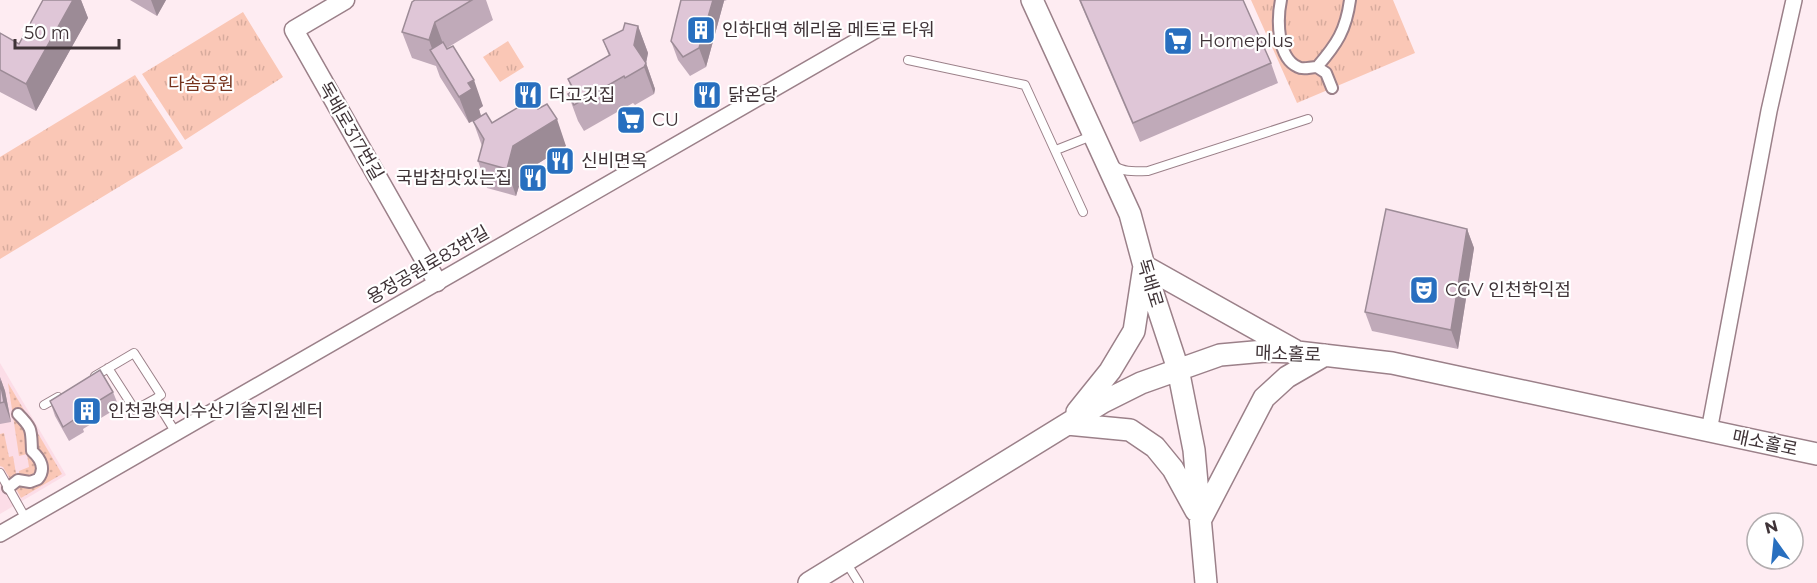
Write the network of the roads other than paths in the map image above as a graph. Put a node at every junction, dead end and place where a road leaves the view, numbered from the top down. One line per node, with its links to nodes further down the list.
1 (345, 0): 16 (street, 독배로317번길)
2 (1032, 0): 11 (main road, 독배로)
3 (1281, 0): 8 (street)
4 (1350, 0): 8 (street)
5 (1794, 0): 27 (street)
6 (876, 30): 16 (street, 용정공원로83번길)
7 (908, 60): 12 (lane)
8 (1317, 67): 9 (street)
9 (1332, 88)
10 (1308, 119): 13 (lane)
11 (1095, 134): 12 (lane); 13 (main road, 독배로)
12 (1056, 150): 14 (lane)
13 (1106, 160): 15 (main road, 독배로)
14 (1083, 212)
15 (1144, 266): 17 (main road); 20 (main road, 독배로); 26 (main road)
16 (437, 282): 28 (street, 용정공원로83번길)
17 (1297, 352): 18 (main road, 매소홀로); 20 (main road, 매소홀로)
18 (1325, 355): 27 (main road, 매소홀로); 33 (main road)
19 (108, 368): 21 (lane); 23 (lane); 23 (lane)
20 (1178, 369): 26 (main road, 매소홀로); 33 (main road, 독배로)
21 (90, 379)
22 (63, 395): 24 (lane)
23 (155, 399): 28 (lane)
24 (44, 405)
25 (18, 414): 31 (street)
26 (1067, 424): 33 (main road); 35 (main road, 매소홀로)
27 (1709, 431): 29 (main road, 매소홀로)
28 (176, 433): 32 (street, 용정공원로83번길)
29 (1817, 454)
30 (0, 473): 31 (lane)
31 (8, 488): 32 (lane)
32 (26, 519): 34 (street, 용정공원로83번길)
33 (1201, 519): 38 (main road, 독배로)
34 (0, 534)
35 (845, 561): 36 (main road, 매소홀로); 37 (lane)
36 (809, 583)
37 (859, 583)
38 (1206, 583)

